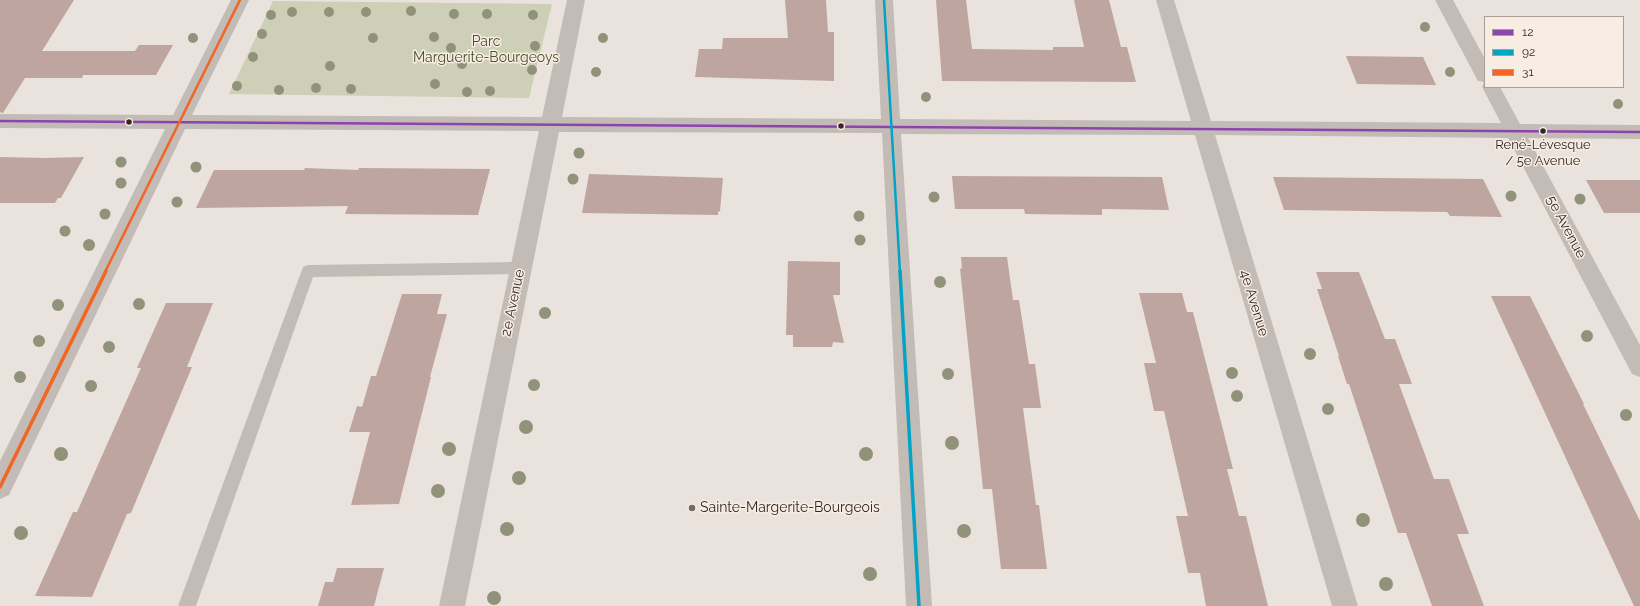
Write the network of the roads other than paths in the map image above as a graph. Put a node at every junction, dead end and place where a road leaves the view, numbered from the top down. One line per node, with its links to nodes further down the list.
1 (240, 0): 9 (street)
2 (576, 0): 10 (street, 2e Avenue)
3 (884, 0): 11 (street)
4 (1165, 0): 12 (street, 4e Avenue)
5 (1444, 0): 6 (street)
6 (1484, 74)
7 (1492, 88): 13 (street, 5e Avenue)
8 (0, 121): 9 (street)
9 (178, 122): 10 (street); 17 (street)
10 (550, 124): 11 (street); 15 (street, 2e Avenue)
11 (890, 126): 12 (street); 20 (street)
12 (1202, 128): 13 (street); 21 (street, 4e Avenue)
13 (1515, 131): 14 (street); 16 (street, 5e Avenue)
14 (1640, 132)
15 (520, 268): 18 (lane); 19 (street, 2e Avenue)
16 (1640, 367)
17 (0, 487)
18 (187, 606)
19 (452, 606)
20 (919, 606)
21 (1345, 606)

